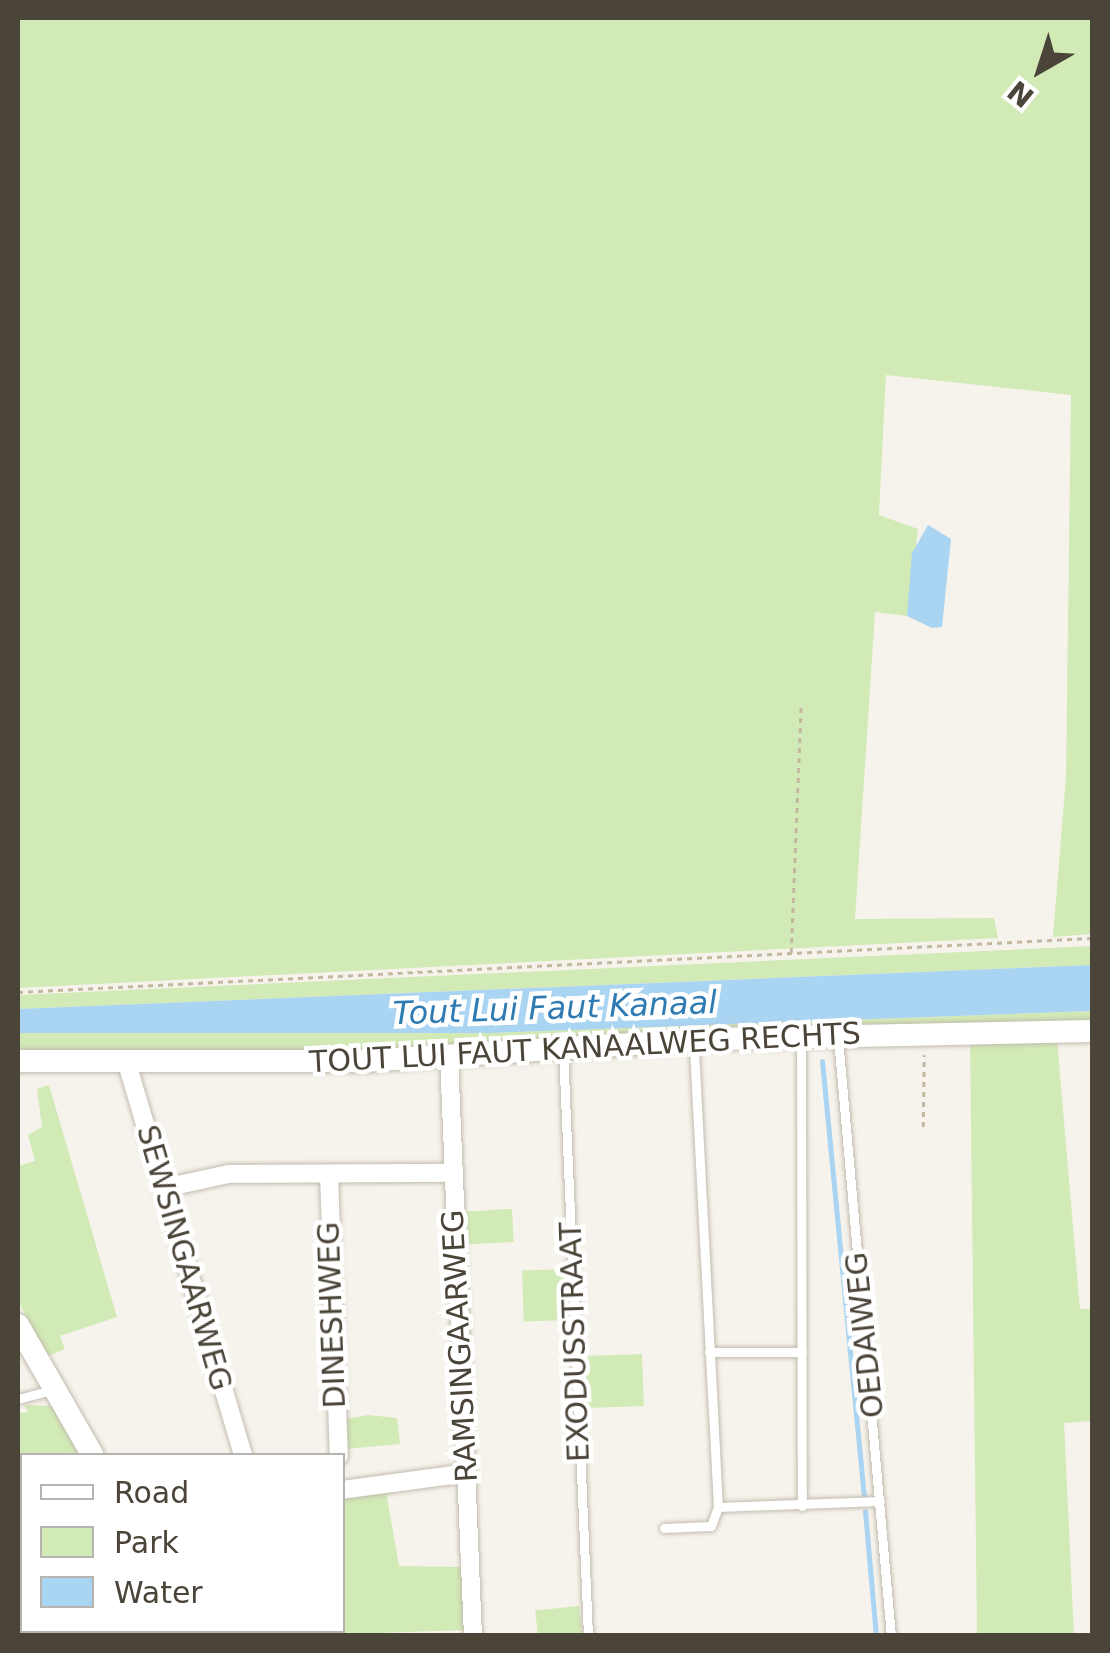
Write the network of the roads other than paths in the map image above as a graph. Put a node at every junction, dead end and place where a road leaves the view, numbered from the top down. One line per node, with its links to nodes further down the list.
1 (1092, 1031): 3 (street, TOUT LUI FAUT KANAALWEG RECHTS)
2 (801, 1036): 3 (street, TOUT LUI FAUT KANAALWEG RECHTS); 4 (street, TOUT LUI FAUT KANAALWEG RECHTS); 14 (lane)
3 (838, 1036): 22 (lane, OEDAIWEG)
4 (694, 1040): 5 (street, TOUT LUI FAUT KANAALWEG RECHTS); 13 (lane)
5 (563, 1049): 6 (street, TOUT LUI FAUT KANAALWEG RECHTS); 27 (lane, EXODUSSTRAAT)
6 (449, 1058): 7 (street, TOUT LUI FAUT KANAALWEG RECHTS); 9 (street, RAMSINGAARWEG)
7 (126, 1060): 8 (street, TOUT LUI FAUT KANAALWEG RECHTS); 11 (street, SEWSINGAARWEG)
8 (18, 1061)
9 (452, 1173): 10 (street); 20 (street, RAMSINGAARWEG)
10 (329, 1174): 11 (street); 19 (street, DINESHWEG)
11 (164, 1188): 18 (street, SEWSINGAARWEG)
12 (18, 1325): 15 (street)
13 (709, 1352): 14 (lane); 24 (lane)
14 (802, 1352): 23 (lane)
15 (54, 1389): 16 (lane); 17 (street)
16 (18, 1399)
17 (90, 1453)
18 (242, 1453)
19 (339, 1453)
20 (467, 1472): 21 (street); 26 (street, RAMSINGAARWEG)
21 (345, 1483)
22 (880, 1501): 23 (lane); 28 (lane, OEDAIWEG)
23 (802, 1506): 24 (lane)
24 (718, 1507): 25 (lane)
25 (664, 1528)
26 (473, 1636)
27 (588, 1636)
28 (891, 1636)

